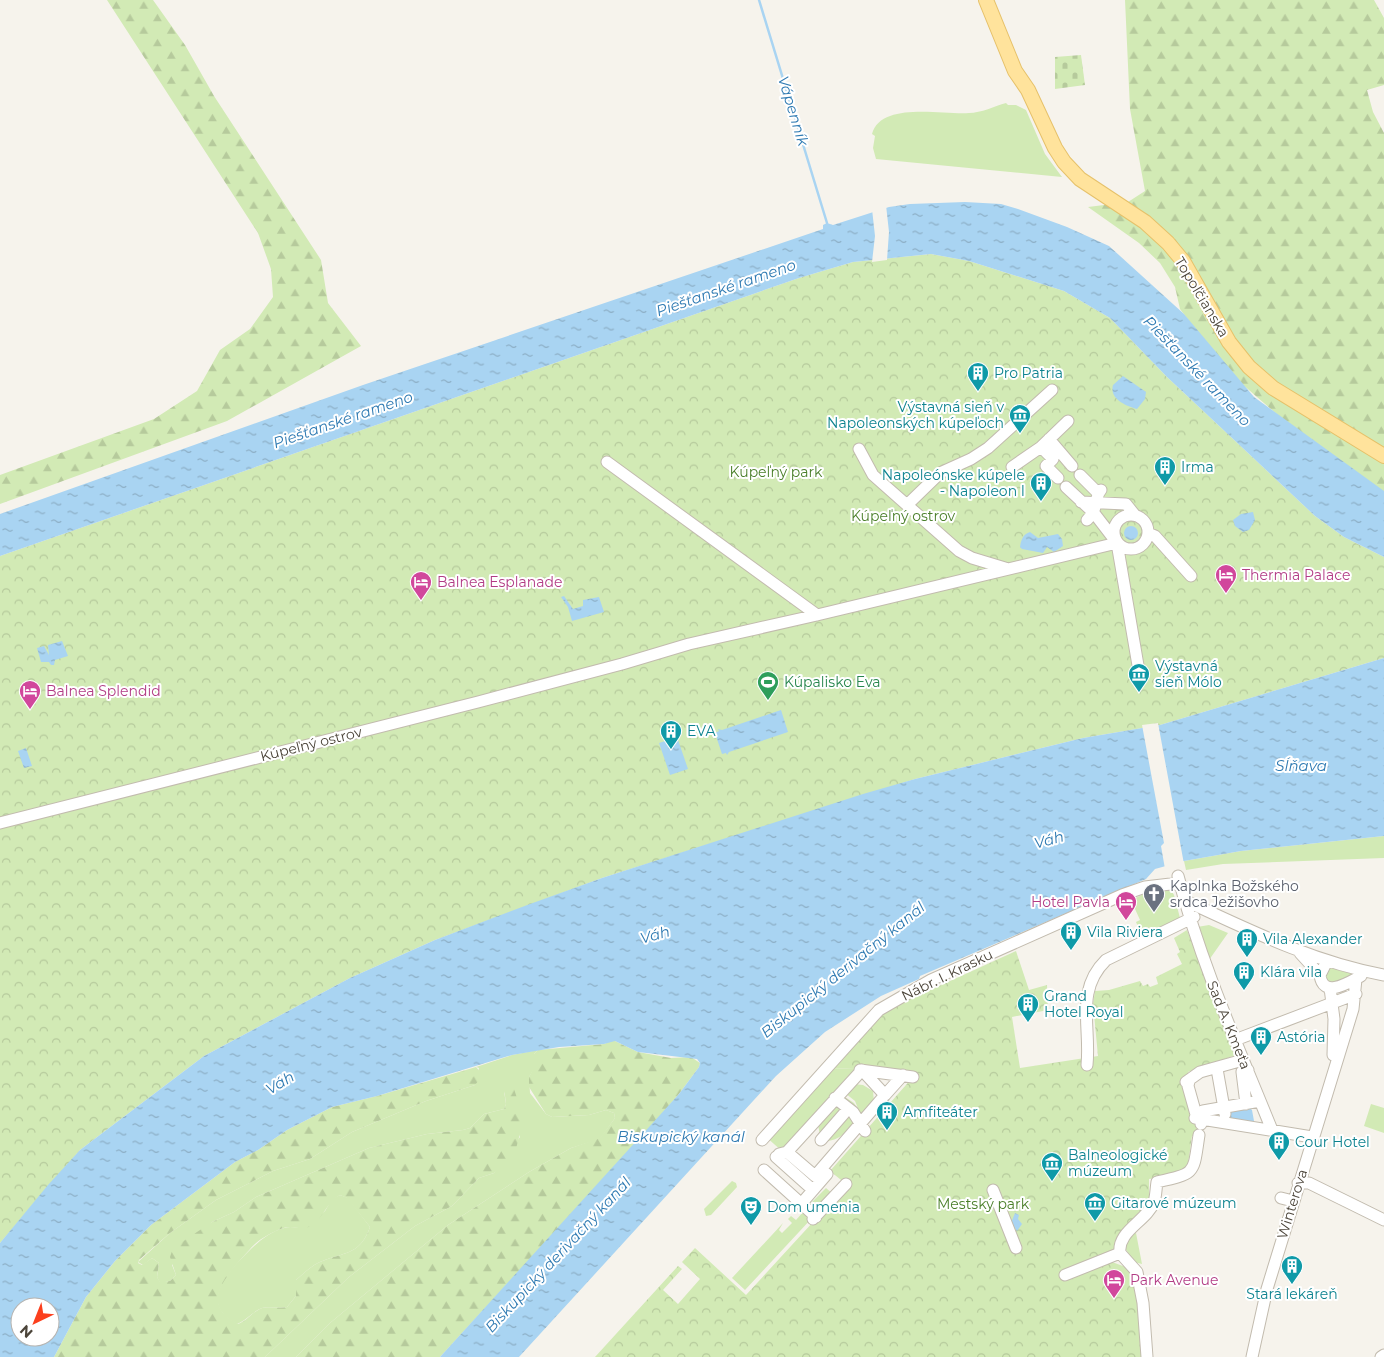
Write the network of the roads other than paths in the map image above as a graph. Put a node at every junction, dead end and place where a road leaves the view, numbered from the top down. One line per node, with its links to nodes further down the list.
1 (986, 0): 3 (main road, Topoľčianska)
2 (991, 0): 3 (main road, Topoľčianska)
3 (1028, 90): 8 (main road, Topoľčianska)
4 (1052, 390): 13 (street)
5 (1068, 421): 6 (street)
6 (1041, 446): 9 (street); 9 (street); 11 (street)
7 (859, 449): 13 (street)
8 (1384, 456)
9 (1053, 459): 12 (street); 12 (street)
10 (607, 462): 19 (street)
11 (1012, 467)
12 (1095, 504): 14 (street); 16 (street)
13 (907, 505): 17 (street)
14 (1131, 506): 15 (street); 16 (street)
15 (1148, 533): 16 (street); 18 (street)
16 (1117, 543): 17 (street, Kúpeľný ostrov); 20 (street)
17 (1006, 568): 19 (street, Kúpeľný ostrov)
18 (1191, 576)
19 (817, 615): 21 (street, Kúpeľný ostrov)
20 (1140, 673)
21 (0, 823)
22 (1178, 879): 23 (street, Sad A. Kmeťa); 50 (street, Nábr. I. Krasku)
23 (1193, 914): 24 (street); 32 (street, Sad A. Kmeťa); 33 (street)
24 (1299, 952): 25 (street); 27 (street)
25 (1328, 961): 26 (street); 27 (street)
26 (1362, 974): 28 (street); 29 (street); 30 (street, Winterova)
27 (1320, 975): 29 (street)
28 (1384, 975)
29 (1325, 990): 31 (street, Winterova)
30 (1353, 995): 31 (street); 36 (street, Winterova)
31 (1332, 1003): 32 (street); 36 (street, Winterova)
32 (1235, 1040): 37 (street, Sad A. Kmeťa)
33 (1087, 1065)
34 (1213, 1068): 37 (street); 42 (street); 44 (street)
35 (859, 1069): 38 (street); 38 (street); 39 (street)
36 (1336, 1070): 49 (street, Winterova)
37 (1244, 1071): 40 (street, Sad A. Kmeťa); 41 (street)
38 (885, 1095): 47 (street)
39 (835, 1098): 43 (street); 46 (street)
40 (1260, 1101): 41 (street); 48 (street, Sad A. Kmeťa)
41 (1246, 1104): 42 (street)
42 (1224, 1108): 44 (street); 45 (street)
43 (848, 1109): 47 (street); 51 (street)
44 (1199, 1120): 45 (street); 63 (street)
45 (1227, 1123): 48 (street)
46 (808, 1128): 51 (street); 54 (street)
47 (863, 1128): 52 (street)
48 (1272, 1130): 49 (street)
49 (1312, 1137): 55 (street, Winterova)
50 (762, 1140)
51 (821, 1140): 52 (street)
52 (835, 1153): 54 (street)
53 (764, 1170): 59 (street)
54 (820, 1178): 59 (street); 59 (street)
55 (1303, 1183): 58 (street, Winterova); 60 (street); 61 (street)
56 (993, 1190): 62 (street)
57 (1280, 1198): 58 (street)
58 (1293, 1200): 67 (street, Winterova)
59 (801, 1204)
60 (1384, 1220)
61 (1384, 1225)
62 (1016, 1248)
63 (1120, 1253): 64 (street); 66 (street)
64 (1065, 1275)
65 (1384, 1355): 68 (street)
66 (1147, 1357)
67 (1252, 1357)
68 (1381, 1357)

